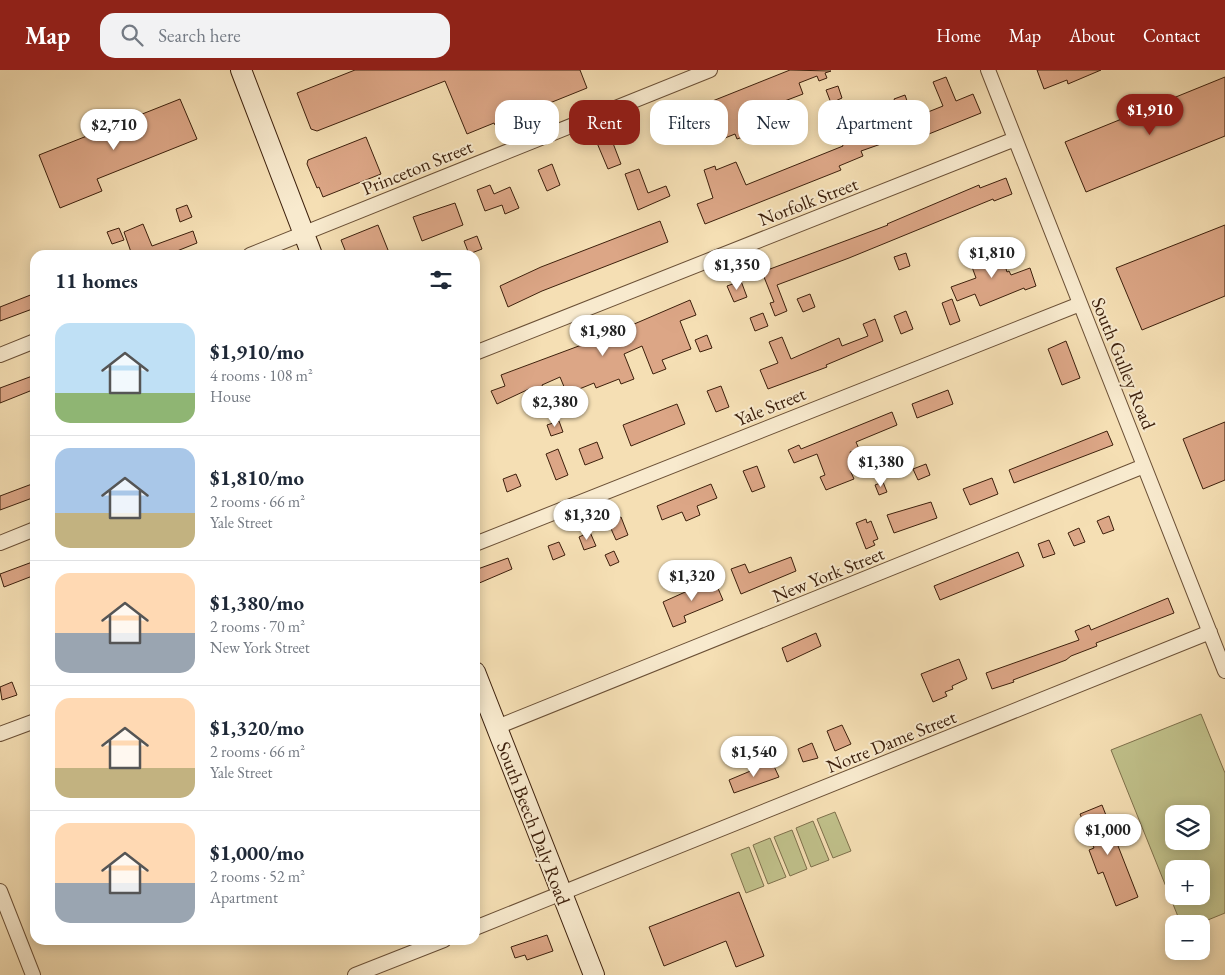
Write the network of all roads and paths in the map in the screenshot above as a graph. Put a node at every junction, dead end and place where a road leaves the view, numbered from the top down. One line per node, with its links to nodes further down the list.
1 (241, 70): 5 (main road)
2 (710, 70): 5 (street, Princeton Street)
3 (988, 70): 4 (street, South Gulley Road)
4 (1015, 139): 8 (street, South Gulley Road); 10 (street, Norfolk Street)
5 (304, 234): 6 (street, Princeton Street); 7 (main road)
6 (263, 250)
7 (310, 250)
8 (1080, 304): 12 (street, South Gulley Road); 14 (street, Yale Street)
9 (30, 343): 11 (street)
10 (480, 351)
11 (0, 355)
12 (1144, 466): 16 (street, South Gulley Road); 20 (street, New York Street)
13 (30, 531): 15 (street)
14 (480, 542)
15 (0, 543)
16 (1210, 632): 17 (street, South Gulley Road); 23 (street, Notre Dame Street)
17 (1225, 671)
18 (480, 684): 20 (main road, South Beech Daly Road)
19 (30, 723): 21 (street)
20 (497, 727): 23 (main road, South Beech Daly Road)
21 (0, 734)
22 (0, 891): 26 (street)
23 (562, 894): 24 (street, Notre Dame Street); 28 (main road, South Beech Daly Road)
24 (480, 926)
25 (431, 945): 27 (street)
26 (32, 975)
27 (355, 975)
28 (594, 975)

